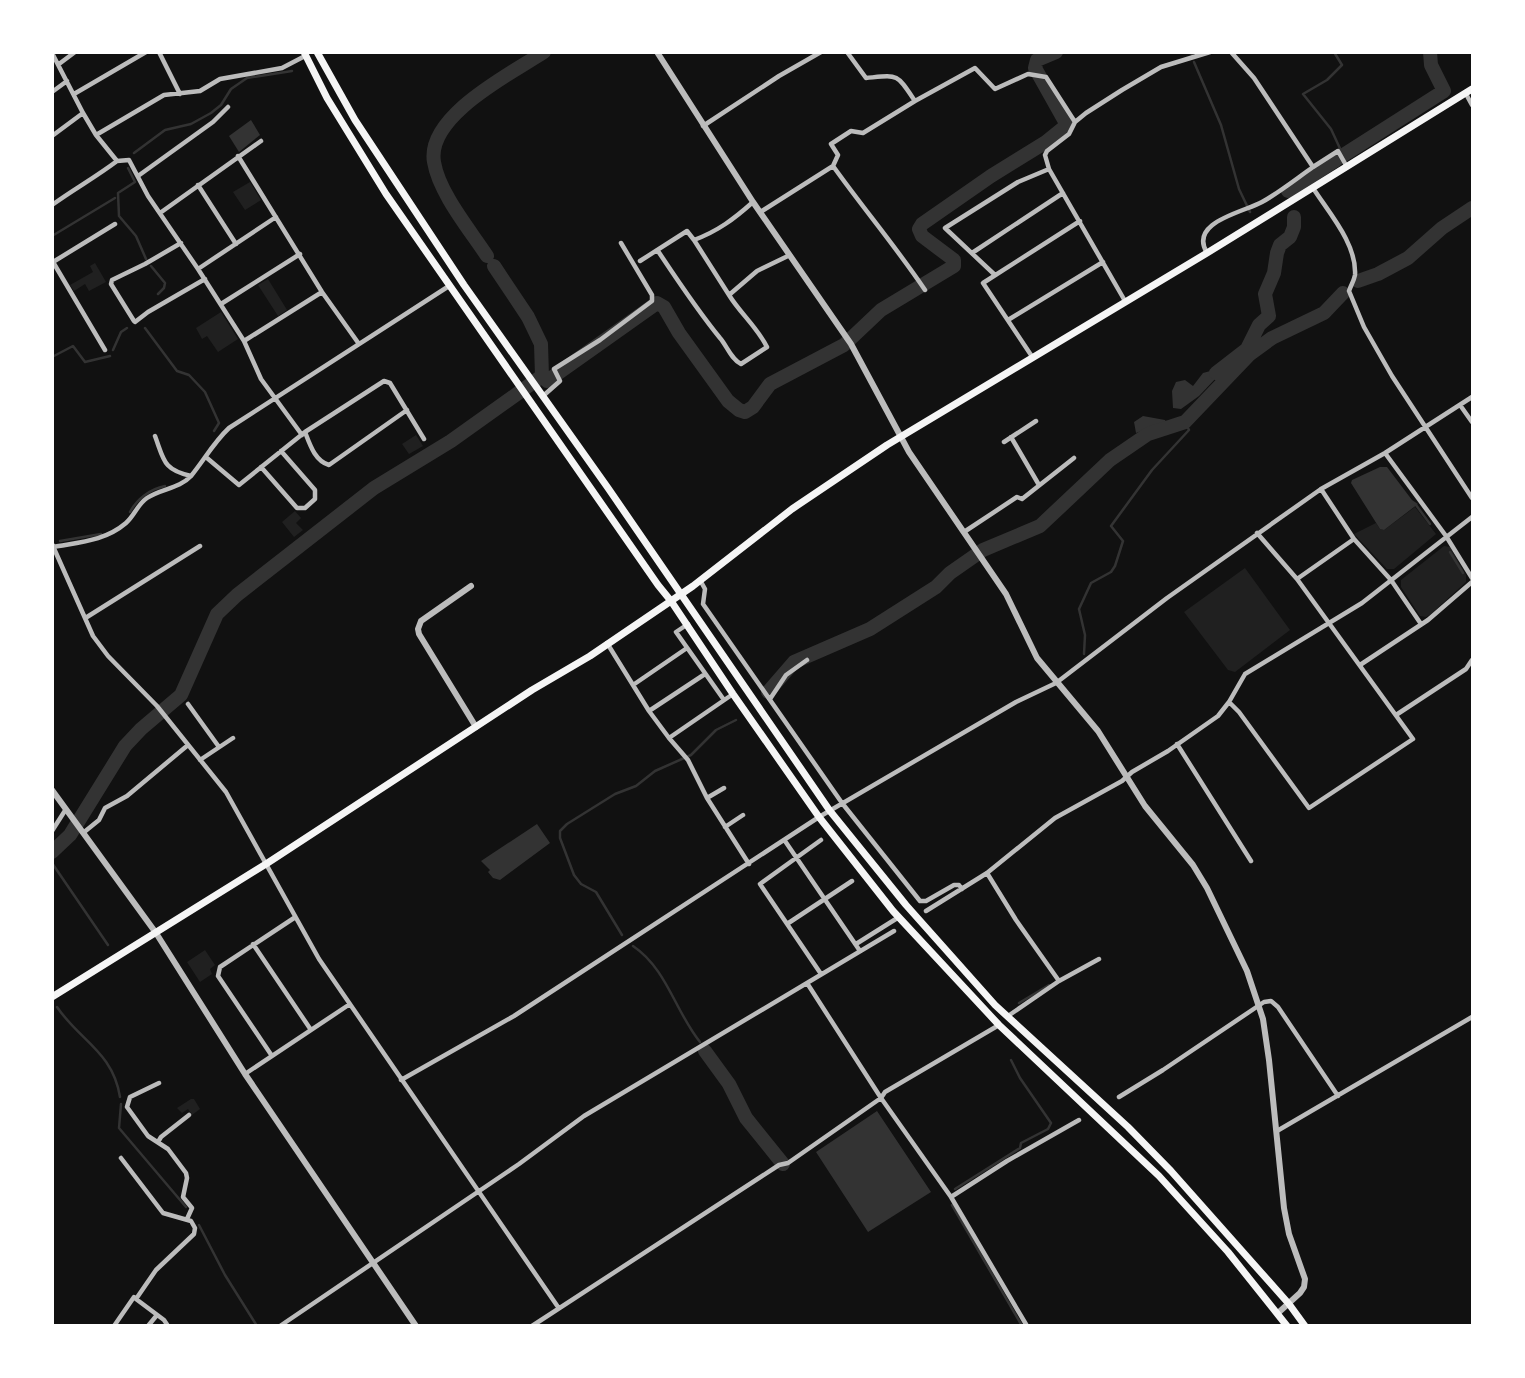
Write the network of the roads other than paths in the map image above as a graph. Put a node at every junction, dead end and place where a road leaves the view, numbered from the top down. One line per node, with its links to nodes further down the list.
1 (75, 52): 12 (street)
2 (146, 52): 16 (street)
3 (159, 52): 17 (street)
4 (317, 52): 70 (main road)
5 (657, 52): 23 (street)
6 (847, 52): 18 (street)
7 (1210, 52): 22 (street)
8 (1231, 52): 30 (street)
9 (818, 53): 23 (street)
10 (54, 54): 12 (street)
11 (305, 54): 17 (street); 59 (main road)
12 (59, 64): 13 (street)
13 (67, 81): 15 (street); 16 (street)
14 (1469, 91): 19 (street); 31 (main road)
15 (52, 92)
16 (74, 94): 21 (street)
17 (180, 94): 24 (street)
18 (915, 101): 22 (street); 29 (street)
19 (1472, 105)
20 (228, 107): 33 (street)
21 (83, 113): 24 (street); 25 (street)
22 (1075, 122): 32 (street)
23 (703, 126): 37 (street)
24 (96, 135): 28 (street)
25 (52, 136)
26 (261, 141): 27 (street)
27 (238, 156): 34 (street); 41 (street)
28 (117, 161): 33 (street); 38 (street)
29 (834, 166): 39 (street); 60 (street)
30 (1313, 167): 31 (street); 50 (street)
31 (1348, 167): 35 (main road)
32 (1049, 169): 36 (street); 49 (street)
33 (138, 176): 40 (street)
34 (198, 185): 40 (street); 47 (street)
35 (1313, 188): 50 (main road); 77 (street)
36 (1063, 193): 42 (street); 49 (street)
37 (753, 202): 39 (street); 44 (street)
38 (52, 205)
39 (762, 211): 52 (street)
40 (160, 213): 45 (street)
41 (276, 217): 47 (street); 51 (street)
42 (1080, 221): 55 (street); 57 (street)
43 (115, 224): 54 (street)
44 (694, 240): 48 (street); 62 (street)
45 (181, 243): 56 (street); 58 (street)
46 (621, 243): 70 (street)
47 (236, 244): 56 (street)
48 (658, 251): 53 (street); 62 (street)
49 (972, 253): 57 (street)
50 (1207, 253): 63 (main road)
51 (300, 254): 61 (street); 64 (street)
52 (790, 255): 62 (street); 80 (street)
53 (640, 261)
54 (53, 262): 68 (street)
55 (1103, 262): 63 (street); 65 (street)
56 (198, 268): 58 (street)
57 (995, 275): 65 (street)
58 (205, 279): 64 (street)
59 (450, 285): 67 (street); 106 (main road)
60 (925, 290)
61 (323, 292): 66 (street); 67 (street)
62 (729, 295)
63 (1125, 301): 69 (main road)
64 (221, 304): 66 (street)
65 (1008, 320): 69 (street)
66 (244, 341): 72 (street)
67 (359, 344): 72 (street)
68 (105, 350)
69 (1033, 358): 80 (main road)
70 (541, 394): 105 (main road)
71 (1472, 397): 73 (street)
72 (273, 398): 78 (street); 86 (street)
73 (1461, 405): 76 (street); 77 (street)
74 (407, 410): 78 (street); 78 (street); 82 (street)
75 (1036, 421): 81 (street)
76 (1472, 422)
77 (1424, 427): 85 (street); 92 (street)
78 (303, 433): 84 (street)
79 (155, 436): 89 (street)
80 (900, 437): 94 (street); 101 (main road)
81 (1011, 437): 83 (street); 90 (street)
82 (424, 439)
83 (1004, 442)
84 (281, 451): 88 (street); 88 (street)
85 (1385, 453): 91 (street); 96 (street)
86 (207, 458): 88 (street); 89 (street)
87 (1074, 458): 90 (street)
88 (261, 467)
89 (191, 476): 98 (street)
90 (1040, 485): 94 (street)
91 (1321, 489): 95 (street); 97 (street)
92 (1472, 498)
93 (1472, 517): 96 (street)
94 (964, 532): 117 (street)
95 (1257, 533): 100 (street); 117 (street)
96 (1446, 536): 102 (street); 103 (street)
97 (1354, 539): 100 (street); 102 (street)
98 (53, 546): 107 (street)
99 (200, 546): 107 (street)
100 (1297, 579): 108 (street)
101 (700, 580): 105 (main road); 120 (street)
102 (1391, 580): 108 (street); 110 (street)
103 (1472, 580): 110 (street)
104 (471, 586): 126 (street)
105 (680, 594): 106 (main road); 139 (main road)
106 (671, 601): 109 (main road); 111 (main road)
107 (87, 617): 130 (street)
108 (1329, 621): 115 (street); 122 (street)
109 (688, 624): 112 (street); 119 (main road)
110 (1421, 624): 115 (street)
111 (607, 643): 118 (street); 126 (main road)
112 (687, 648): 116 (street); 118 (street)
113 (807, 660): 120 (street)
114 (1472, 660): 125 (street)
115 (1360, 665): 125 (street)
116 (705, 674): 121 (street); 124 (street)
117 (1056, 683): 133 (street); 137 (street)
118 (633, 685): 124 (street)
119 (733, 694): 121 (street); 141 (main road)
120 (770, 699): 137 (street)
121 (724, 700): 128 (street)
122 (1229, 702): 125 (street); 129 (street)
123 (188, 704): 131 (street)
124 (649, 711): 128 (street)
125 (1396, 715)
126 (476, 727): 149 (main road)
127 (233, 737): 131 (street)
128 (669, 738): 136 (street)
129 (1177, 744): 133 (street); 148 (street)
130 (188, 745): 132 (street); 144 (street)
131 (219, 747): 132 (street)
132 (200, 760): 149 (street)
133 (1126, 777): 151 (street); 170 (street)
134 (724, 788): 136 (street)
135 (52, 790): 138 (street)
136 (708, 798): 142 (street)
137 (842, 803): 139 (street); 153 (street)
138 (66, 809): 143 (street); 144 (street)
139 (830, 811): 141 (street); 171 (main road)
140 (743, 815): 142 (street)
141 (819, 817): 145 (street); 156 (main road)
142 (725, 827): 150 (street)
143 (52, 831)
144 (82, 832): 160 (street)
145 (785, 841): 147 (street); 150 (street)
146 (821, 841): 147 (street)
147 (796, 858): 154 (street); 158 (street)
148 (1251, 861)
149 (266, 864): 157 (street); 160 (main road)
150 (749, 864): 177 (street)
151 (987, 873): 153 (street); 166 (street)
152 (852, 881): 154 (street)
153 (962, 889): 155 (street)
154 (825, 900): 158 (street); 162 (street)
155 (926, 911)
156 (899, 917): 162 (street); 173 (main road)
157 (294, 918): 161 (street); 169 (street)
158 (788, 925): 165 (street)
159 (894, 931): 163 (street)
160 (156, 933): 168 (main road); 176 (street)
161 (253, 944): 174 (street); 175 (street)
162 (856, 944): 163 (street)
163 (860, 951): 165 (street)
164 (1099, 959): 166 (street)
165 (821, 974): 167 (street)
166 (1059, 981): 171 (street)
167 (807, 983): 181 (street); 187 (street)
168 (52, 997)
169 (350, 1004): 174 (street); 177 (street)
170 (1258, 1006): 179 (street); 180 (street); 184 (street)
171 (1007, 1017): 192 (main road)
172 (1472, 1017): 179 (street)
173 (999, 1026): 181 (street); 194 (main road)
174 (310, 1030): 175 (street)
175 (272, 1056): 176 (street)
176 (245, 1074): 190 (street)
177 (401, 1080): 187 (street)
178 (159, 1083): 185 (street)
179 (1338, 1096): 184 (street)
180 (1119, 1097)
181 (881, 1098): 188 (street); 193 (street)
182 (189, 1115): 185 (street)
183 (1079, 1120): 188 (street)
184 (1276, 1131): 192 (street)
185 (158, 1142): 189 (street)
186 (121, 1158): 189 (street)
187 (478, 1191): 190 (street); 193 (street)
188 (951, 1197): 202 (street)
189 (187, 1219): 191 (street)
190 (375, 1262): 199 (street); 200 (street)
191 (136, 1299): 195 (street); 196 (street)
192 (1289, 1304): 194 (street); 204 (main road)
193 (558, 1307): 201 (street)
194 (1278, 1313): 203 (main road)
195 (158, 1315): 197 (street); 198 (street)
196 (114, 1325)
197 (148, 1325)
198 (168, 1325)
199 (280, 1325)
200 (416, 1325)
201 (532, 1325)
202 (1027, 1325)
203 (1287, 1325)
204 (1305, 1325)

